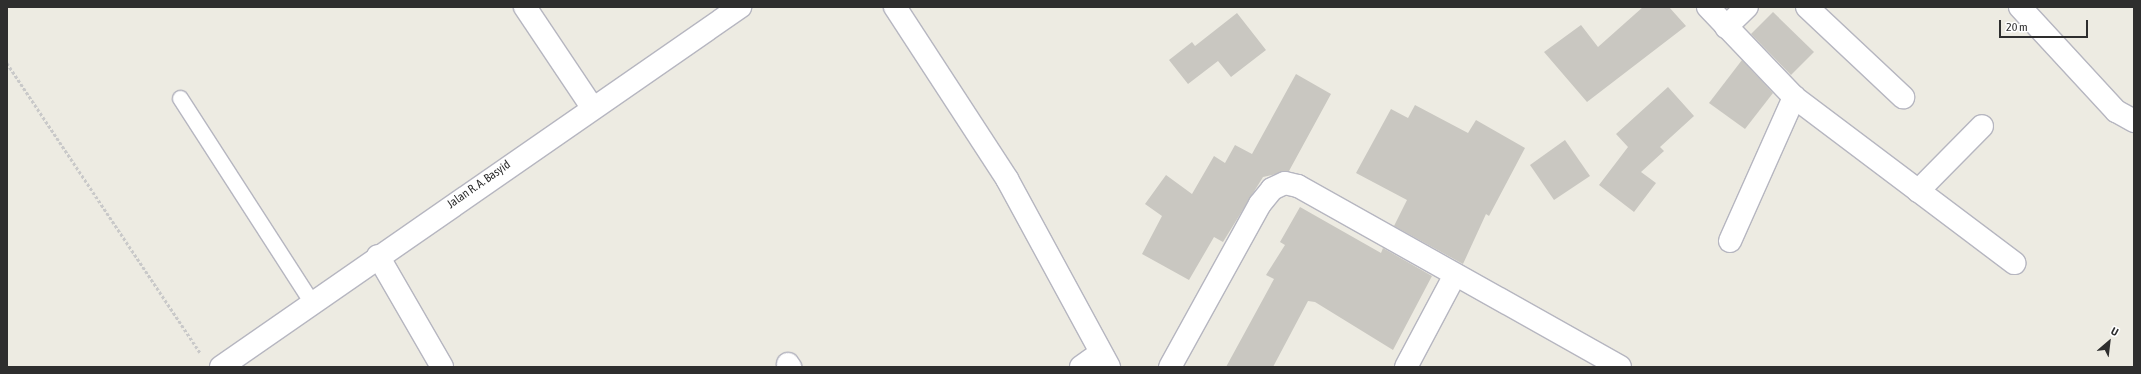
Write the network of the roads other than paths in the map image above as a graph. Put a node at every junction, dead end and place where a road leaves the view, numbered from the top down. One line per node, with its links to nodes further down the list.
1 (525, 7): 12 (street)
2 (740, 7): 12 (street, Jalan R. A. Basyid)
3 (895, 7): 21 (street)
4 (1708, 7): 8 (street)
5 (1747, 7): 8 (street)
6 (1807, 7): 10 (street)
7 (2020, 7): 13 (street)
8 (1726, 27): 9 (street)
9 (1794, 97): 15 (street); 16 (street)
10 (1903, 97)
11 (180, 98): 20 (lane)
12 (592, 107): 17 (street, Jalan R. A. Basyid)
13 (2134, 121)
14 (1982, 126): 15 (street)
15 (1918, 191): 18 (street)
16 (1730, 241)
17 (378, 256): 20 (street, Jalan R. A. Basyid); 23 (street)
18 (2014, 263)
19 (1455, 275): 25 (street); 26 (street); 27 (street)
20 (312, 303): 22 (street, Jalan R. A. Basyid)
21 (1104, 360): 24 (street)
22 (221, 367)
23 (442, 367)
24 (1081, 367)
25 (1170, 367)
26 (1406, 367)
27 (1620, 367)

